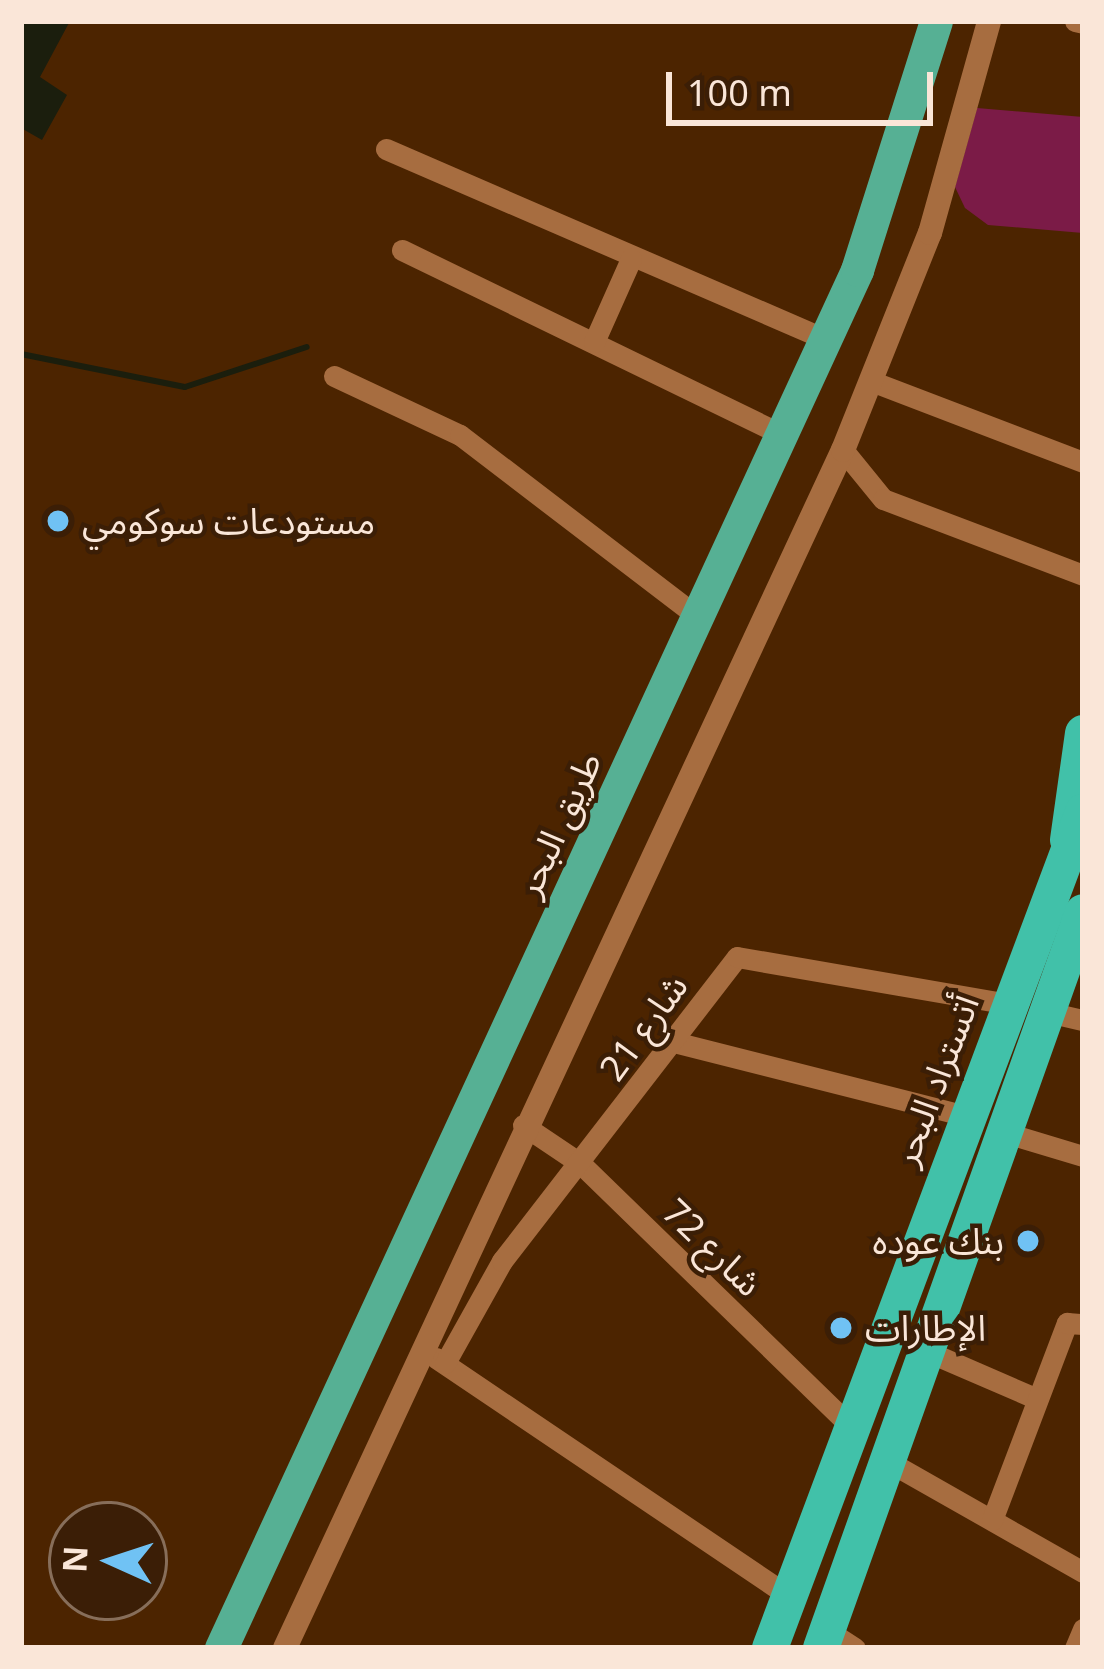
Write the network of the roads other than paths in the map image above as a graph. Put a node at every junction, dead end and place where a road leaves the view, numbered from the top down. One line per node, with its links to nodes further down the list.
1 (936, 21): 6 (highway, طريق البحر)
2 (989, 21): 9 (street)
3 (386, 149): 5 (street)
4 (402, 250): 7 (street)
5 (632, 260): 6 (street); 7 (street)
6 (825, 339): 10 (highway, طريق البحر)
7 (594, 342): 10 (street)
8 (334, 376): 14 (street)
9 (871, 381): 11 (street); 12 (street)
10 (781, 434): 14 (highway, طريق البحر)
11 (843, 450): 13 (street); 23 (street)
12 (1083, 462)
13 (1083, 575)
14 (697, 616): 39 (highway, طريق البحر)
15 (1083, 733): 17 (highway)
16 (1083, 812): 17 (highway, أتستراد البحر)
17 (1067, 856): 19 (highway, أتستراد البحر)
18 (1083, 912): 20 (highway)
19 (1009, 1004): 21 (street, شارع 21); 22 (highway, أتستراد البحر)
20 (1067, 1016): 24 (highway)
21 (674, 1042): 22 (street); 26 (street, شارع 21)
22 (967, 1116): 32 (highway, أتستراد البحر)
23 (523, 1125): 26 (street, شارع 72); 28 (street)
24 (1010, 1134): 25 (street); 29 (highway)
25 (1083, 1156)
26 (581, 1164): 30 (street, شارع 21); 32 (street, شارع 72)
27 (1083, 1324): 31 (street)
28 (422, 1348): 30 (street); 40 (street)
29 (931, 1353): 31 (street); 33 (highway)
30 (445, 1363): 36 (street)
31 (1035, 1398): 34 (street)
32 (849, 1425): 36 (highway, أتستراد البحر)
33 (891, 1463): 34 (street); 38 (highway)
34 (992, 1520): 35 (street)
35 (1083, 1572)
36 (789, 1596): 41 (highway, أتستراد البحر)
37 (1083, 1629): 42 (street)
38 (835, 1642)
39 (221, 1648)
40 (285, 1648)
41 (770, 1648)
42 (1075, 1648)

